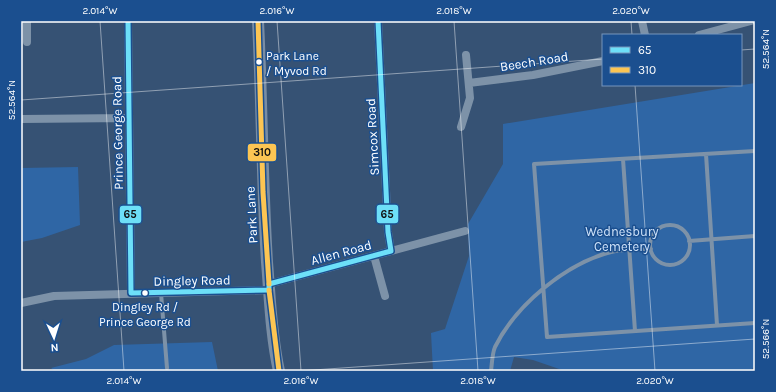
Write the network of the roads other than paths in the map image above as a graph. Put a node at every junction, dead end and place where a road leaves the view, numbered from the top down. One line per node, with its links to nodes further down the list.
1 (27, 21): 10 (street)
2 (128, 21): 15 (street, Prince George Road)
3 (258, 21): 12 (main road, Park Lane)
4 (264, 21): 12 (main road, Park Lane)
5 (378, 21): 27 (street, Simcox Road)
6 (642, 21): 8 (street)
7 (751, 21): 9 (street)
8 (645, 34)
9 (703, 34)
10 (27, 42)
11 (466, 54): 14 (street)
12 (260, 56): 29 (main road, Park Lane)
13 (602, 61): 14 (street, Beech Road)
14 (469, 83): 17 (street)
15 (128, 118): 16 (street); 32 (street, Prince George Road)
16 (21, 119)
17 (460, 127)
18 (755, 151): 19 (lane)
19 (706, 154): 20 (lane); 23 (lane)
20 (623, 159): 26 (lane); 30 (lane)
21 (465, 231): 27 (street, Allen Road)
22 (755, 236): 23 (lane)
23 (712, 239): 24 (lane); 36 (lane)
24 (689, 241): 25 (lane); 25 (lane)
25 (651, 249): 26 (lane)
26 (630, 250): 30 (lane); 37 (lane)
27 (391, 251): 28 (street, Allen Road)
28 (374, 256): 29 (street, Allen Road); 33 (street)
29 (269, 287): 31 (street, Dingley Road); 39 (main road, Park Lane)
30 (544, 287): 37 (lane); 40 (lane)
31 (161, 292): 32 (street, Dingley Road); 38 (lane)
32 (131, 293): 34 (street, Dingley Road)
33 (385, 296)
34 (21, 303)
35 (755, 323): 36 (lane)
36 (717, 325): 37 (lane)
37 (635, 331)
38 (167, 368)
39 (279, 371)
40 (491, 371)

